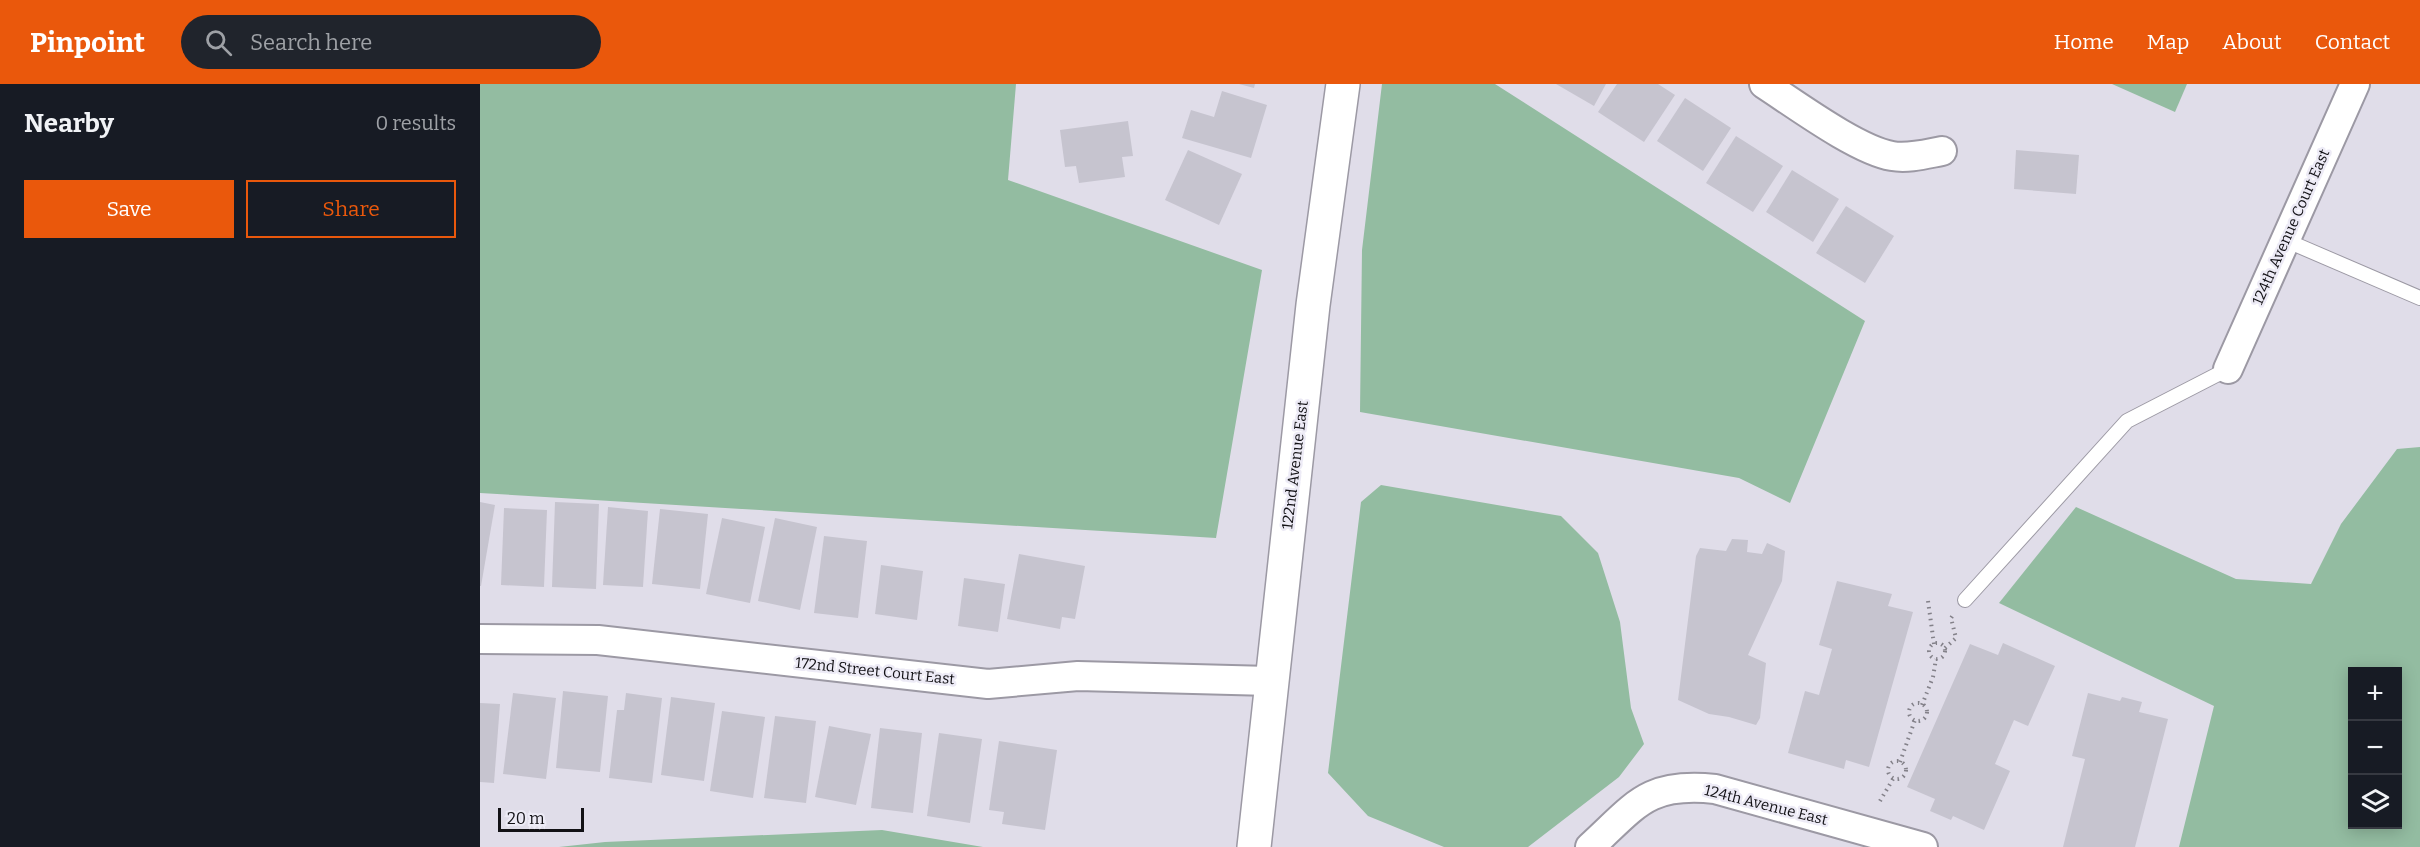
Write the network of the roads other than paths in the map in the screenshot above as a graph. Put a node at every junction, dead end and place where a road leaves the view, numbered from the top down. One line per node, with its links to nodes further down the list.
1 (1343, 84): 10 (main road, 122nd Avenue East)
2 (1764, 84): 4 (street)
3 (2355, 84): 5 (street, 124th Avenue Court East)
4 (1942, 151)
5 (2285, 240): 6 (lane); 7 (street, 124th Avenue Court East)
6 (2420, 298)
7 (2228, 369): 8 (lane)
8 (1965, 600)
9 (480, 639): 10 (street, 172nd Street Court East)
10 (1270, 681): 11 (main road, 122nd Avenue East)
11 (1254, 847)
12 (1590, 847): 13 (street, 124th Avenue East)
13 (1923, 847)

